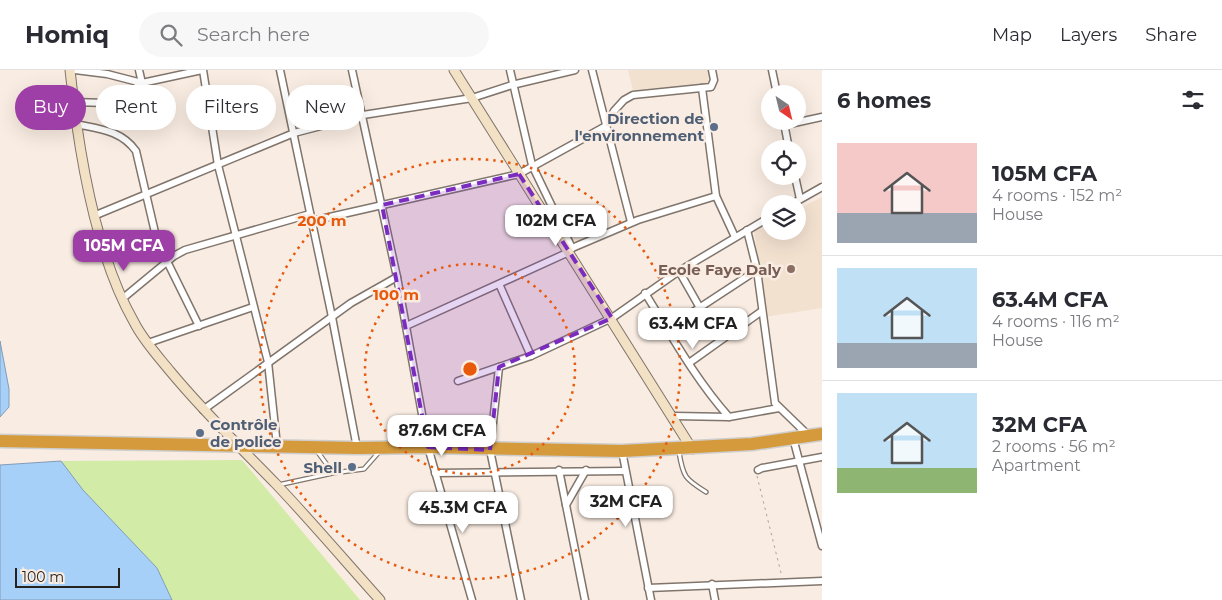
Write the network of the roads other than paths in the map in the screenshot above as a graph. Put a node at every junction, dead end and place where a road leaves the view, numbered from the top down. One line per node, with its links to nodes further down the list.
1 (70, 70): 14 (street)
2 (75, 70): 13 (street)
3 (139, 70): 13 (street)
4 (203, 70): 13 (street); 30 (street)
5 (280, 70): 29 (street)
6 (352, 70): 15 (street)
7 (454, 70): 19 (street)
8 (510, 70): 16 (street)
9 (575, 70): 16 (street)
10 (592, 70): 26 (street)
11 (712, 70): 18 (street)
12 (772, 70): 17 (street)
13 (142, 83): 20 (street)
14 (72, 85)
15 (356, 85)
16 (512, 85): 19 (street); 31 (street)
17 (775, 85)
18 (702, 88): 26 (street); 35 (street)
19 (472, 98): 21 (street); 32 (street)
20 (86, 102)
21 (364, 115)
22 (822, 117): 24 (street)
23 (364, 120): 37 (street)
24 (806, 120)
25 (86, 126): 34 (street)
26 (606, 126): 31 (street); 41 (street)
27 (77, 130): 39 (street)
28 (306, 130): 29 (street)
29 (294, 133): 30 (street); 38 (street)
30 (218, 165): 34 (street); 44 (street)
31 (532, 165): 32 (street); 46 (street)
32 (520, 174): 37 (street); 46 (street)
33 (822, 187): 36 (street)
34 (147, 193): 39 (street); 47 (street)
35 (716, 196): 41 (street); 45 (street)
36 (806, 196)
37 (382, 205): 40 (street); 50 (street)
38 (310, 214): 40 (street); 44 (street)
39 (96, 215): 53 (street)
40 (312, 221): 57 (street)
41 (631, 222): 46 (street)
42 (761, 222): 43 (street)
43 (747, 230): 45 (street); 48 (street)
44 (234, 235): 47 (street); 54 (street)
45 (735, 237): 49 (street)
46 (571, 250): 51 (street); 58 (street)
47 (168, 261): 53 (street); 59 (street)
48 (757, 270): 55 (street); 56 (street)
49 (679, 271): 52 (street); 55 (street)
50 (397, 277): 57 (street); 60 (street)
51 (500, 286): 60 (street); 63 (street)
52 (645, 293): 58 (street); 61 (street)
53 (122, 299): 62 (street)
54 (254, 307): 59 (street); 64 (street)
55 (700, 308): 61 (street)
56 (762, 311): 65 (street); 68 (street)
57 (332, 317): 64 (street); 79 (street)
58 (612, 318): 63 (street); 70 (street)
59 (199, 326): 62 (street)
60 (406, 326): 77 (street)
61 (667, 329): 65 (street)
62 (148, 343): 69 (street)
63 (531, 356): 66 (street)
64 (268, 362): 69 (street); 76 (street)
65 (688, 363): 71 (street)
66 (499, 367): 67 (street); 83 (street)
67 (458, 381)
68 (779, 408): 71 (street); 72 (street)
69 (203, 410): 75 (street)
70 (674, 416): 71 (street); 82 (street)
71 (729, 417)
72 (816, 435): 73 (highway)
73 (793, 438): 82 (highway); 86 (street)
74 (0, 442): 75 (highway)
75 (238, 446): 76 (highway); 94 (street)
76 (277, 446): 78 (highway)
77 (428, 446): 80 (highway); 83 (highway); 93 (street)
78 (314, 447): 79 (highway); 92 (lane)
79 (357, 448): 80 (highway)
80 (383, 448): 92 (lane)
81 (679, 449): 82 (highway); 84 (highway); 95 (lane)
82 (692, 449)
83 (490, 450): 84 (highway); 90 (street)
84 (622, 452): 91 (street)
85 (822, 457): 86 (street)
86 (799, 461): 89 (street); 97 (street)
87 (558, 470): 88 (street); 90 (street); 96 (street)
88 (586, 470): 91 (street); 96 (street)
89 (758, 470)
90 (495, 471): 93 (street); 103 (street)
91 (625, 471): 100 (street)
92 (333, 473): 94 (lane)
93 (435, 473): 102 (street)
94 (277, 485): 101 (street)
95 (706, 492)
96 (566, 505): 104 (street)
97 (822, 546)
98 (822, 581): 99 (street)
99 (712, 584): 100 (street); 106 (street)
100 (648, 588): 105 (street)
101 (380, 600)
102 (472, 600)
103 (521, 600)
104 (585, 600)
105 (651, 600)
106 (715, 600)

